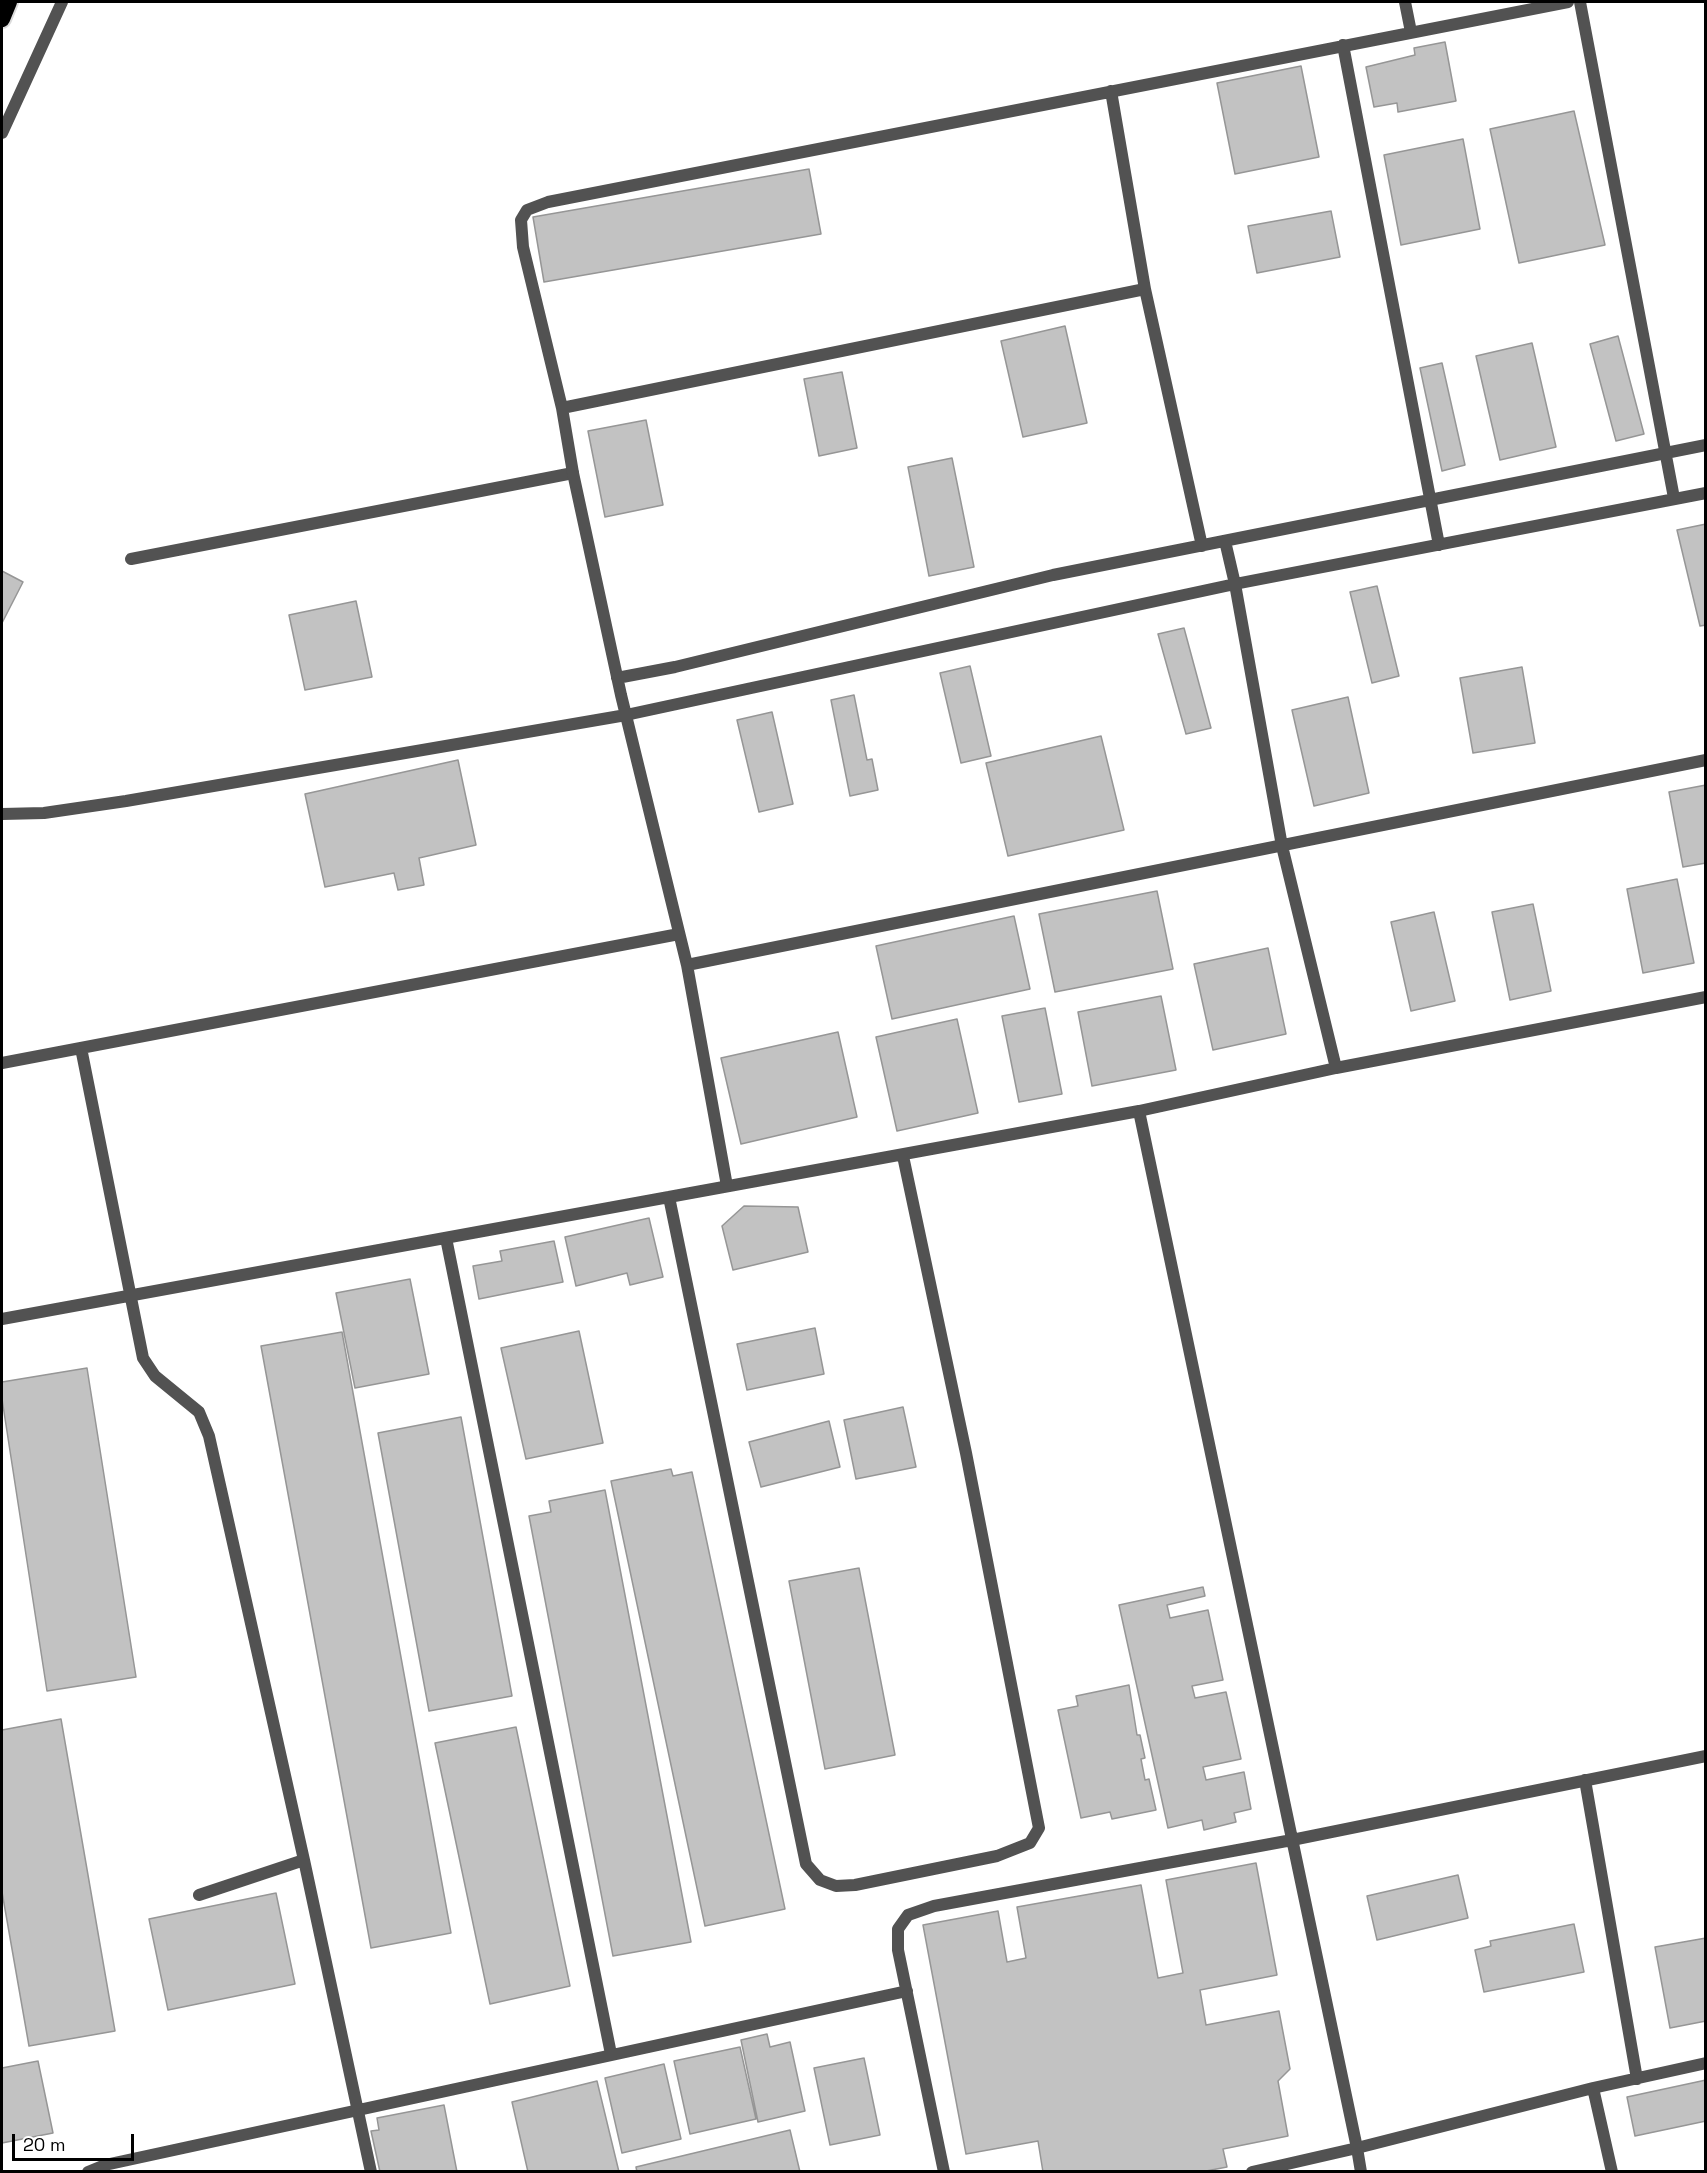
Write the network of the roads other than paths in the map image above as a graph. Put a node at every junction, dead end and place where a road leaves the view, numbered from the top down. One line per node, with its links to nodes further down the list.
1 (9, 2): 6 (highway)
2 (62, 2): 10 (street)
3 (1405, 2): 7 (street)
4 (1568, 2): 7 (street)
5 (1580, 2): 14 (street)
6 (2, 19)
7 (1411, 32): 8 (street)
8 (1343, 45): 9 (street); 18 (street)
9 (1111, 91): 11 (street); 12 (street)
10 (2, 133)
11 (1145, 289): 12 (street); 21 (street)
12 (562, 408): 15 (street)
13 (1706, 445): 14 (street)
14 (1665, 453): 17 (street); 18 (street)
15 (573, 473): 22 (street); 24 (street)
16 (1706, 493): 17 (street)
17 (1674, 498): 20 (street)
18 (1432, 500): 19 (street); 20 (street)
19 (1225, 541): 21 (street); 23 (street)
20 (1439, 545): 23 (street)
21 (1202, 546): 24 (street)
22 (131, 559)
23 (1235, 584): 25 (street); 28 (street)
24 (617, 678): 25 (street)
25 (626, 715): 27 (street); 29 (street)
26 (1706, 760): 28 (street)
27 (2, 814)
28 (1282, 846): 30 (street); 34 (street)
29 (679, 934): 30 (street); 32 (street)
30 (687, 965): 37 (street)
31 (1706, 997): 34 (street)
32 (81, 1048): 33 (street); 40 (street)
33 (2, 1063)
34 (1336, 1068): 35 (street)
35 (1139, 1111): 36 (street); 44 (street)
36 (903, 1155): 37 (street); 38 (street)
37 (727, 1186): 38 (street)
38 (669, 1197): 39 (street)
39 (446, 1238): 40 (street); 48 (street)
40 (129, 1296): 41 (street); 45 (street)
41 (2, 1319)
42 (1706, 1756): 43 (street)
43 (1584, 1780): 44 (street); 50 (street)
44 (1292, 1840): 47 (street); 53 (street)
45 (304, 1860): 46 (street); 52 (street)
46 (199, 1895)
47 (907, 1991): 48 (street); 57 (street)
48 (611, 2054): 52 (street)
49 (1706, 2063): 50 (street)
50 (1637, 2079): 51 (street)
51 (1593, 2088): 53 (street); 60 (street)
52 (358, 2111): 54 (street); 56 (street)
53 (1357, 2148): 58 (street); 59 (street)
54 (105, 2168): 55 (street)
55 (88, 2172)
56 (371, 2172)
57 (944, 2172)
58 (1252, 2172)
59 (1361, 2172)
60 (1612, 2172)

